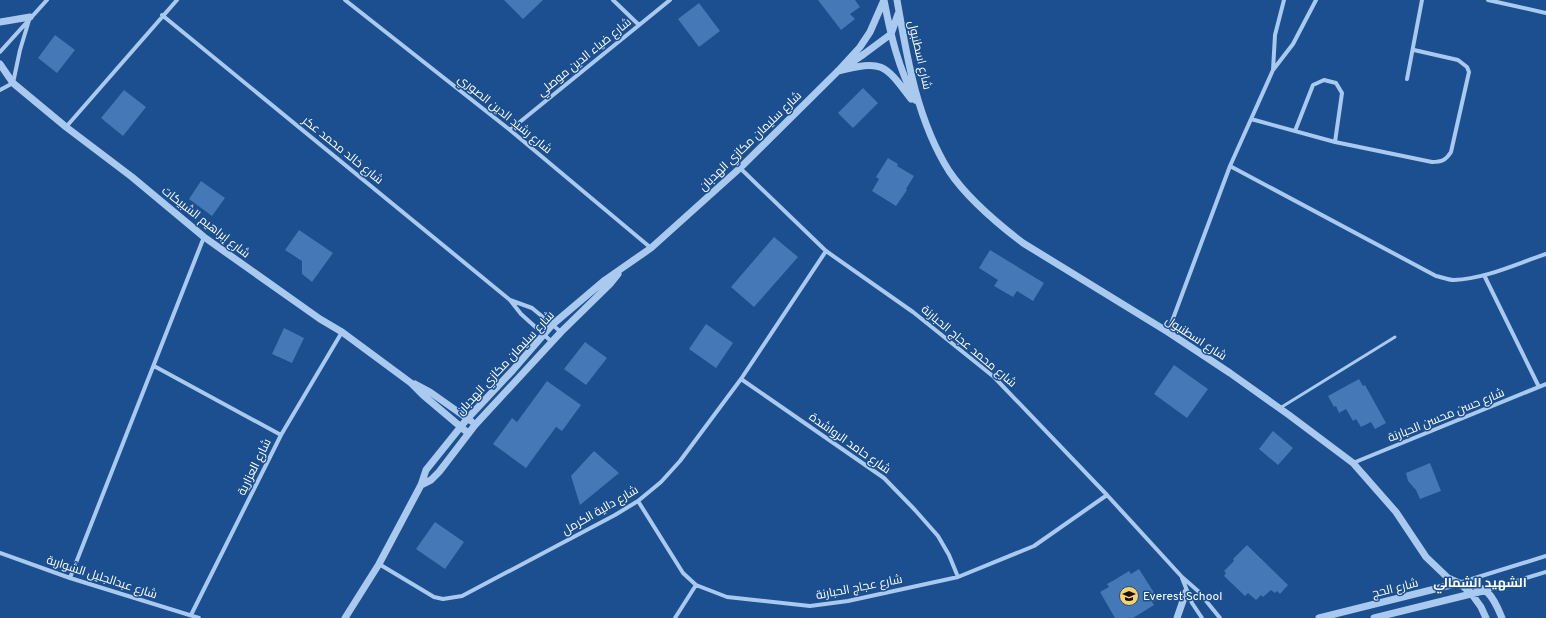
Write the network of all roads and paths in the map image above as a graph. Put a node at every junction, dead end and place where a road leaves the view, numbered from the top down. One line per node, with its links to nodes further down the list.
1 (47, 0): 16 (street)
2 (177, 0): 15 (street)
3 (344, 0): 12 (street, شارع رشيد الدين الصوري)
4 (613, 0): 18 (street)
5 (670, 0): 18 (street, شارع ضياء الدين موصلي)
6 (884, 0): 19 (street, شارع اسطنبول); 24 (street, شارع سليمان مكازي الهدبان)
7 (897, 0): 13 (street, شارع اسطنبول)
8 (1284, 0): 23 (street)
9 (1316, 0): 23 (street)
10 (1422, 0): 20 (street)
11 (1488, 0): 14 (street)
12 (350, 2): 31 (street, شارع رشيد الدين الصوري)
13 (899, 12): 19 (street); 28 (street, شارع اسطنبول)
14 (1546, 13)
15 (162, 16): 30 (street); 42 (street, شارع خالد محمد عكر)
16 (30, 17): 17 (street); 21 (street); 26 (street)
17 (0, 22)
18 (639, 24): 31 (street, شارع ضياء الدين موصلي)
19 (891, 34): 24 (street, شارع سليمان مكازي الهدبان); 28 (street, شارع اسطنبول)
20 (1414, 50): 25 (street); 33 (street)
21 (0, 52)
22 (0, 64): 26 (street, شارع إبراهيم الشبيكات)
23 (1273, 70): 29 (street)
24 (838, 71): 28 (street); 35 (street, شارع سليمان مكازي الهدبان)
25 (1407, 79)
26 (13, 83): 27 (street); 30 (street, شارع إبراهيم الشبيكات)
27 (0, 90)
28 (923, 115): 46 (street, شارع اسطنبول)
29 (1251, 119): 32 (street); 34 (street)
30 (66, 127): 36 (street, شارع إبراهيم الشبيكات)
31 (510, 130): 37 (street, شارع رشيد الدين الصوري)
32 (1295, 131): 33 (street); 33 (street)
33 (1335, 142)
34 (1230, 166): 41 (street); 46 (street)
35 (740, 168): 37 (street, شارع سليمان مكازي الهدبان); 38 (street, شارع محمد عجاج الحبارنة)
36 (204, 238): 44 (street, شارع إبراهيم الشبيكات); 50 (street)
37 (651, 248): 40 (street, شارع سليمان مكازي الهدبان)
38 (826, 251): 53 (street, شارع دالية الكرمل); 65 (street, شارع محمد عجاج الحبارنة)
39 (1546, 254): 41 (street)
40 (621, 270): 43 (street, شارع سليمان مكازي الهدبان); 45 (street, شارع سليمان مكازي الهدبان)
41 (1484, 275): 56 (street)
42 (510, 300): 43 (street, شارع خالد محمد عكر); 47 (street, شارع خالد محمد عكر)
43 (552, 325): 45 (street, شارع خالد محمد عكر); 47 (street, شارع سليمان مكازي الهدبان)
44 (342, 332): 54 (street, شارع إبراهيم الشبيكات); 62 (street, شارع العزارية)
45 (561, 332): 49 (street, شارع سليمان مكازي الهدبان)
46 (1168, 332): 57 (street, شارع اسطنبول)
47 (543, 335): 49 (street, شارع خالد محمد عكر); 51 (street, شارع سليمان مكازي الهدبان)
48 (1395, 337): 57 (lane)
49 (552, 342): 52 (street, شارع سليمان مكازي الهدبان)
50 (154, 366): 62 (street); 73 (street)
51 (513, 370): 52 (street); 58 (street, شارع سليمان مكازي الهدبان)
52 (521, 376): 59 (street, شارع سليمان مكازي الهدبان)
53 (741, 379): 66 (street, شارع دالية الكرمل); 71 (street, شارع حامد الرواشدة)
54 (411, 382): 58 (street, شارع إبراهيم الشبيكات); 60 (street, شارع إبراهيم الشبيكات)
55 (1546, 384): 56 (street, شارع حسن محسن الحبارنة)
56 (1539, 387): 63 (street, شارع حسن محسن الحبارنة)
57 (1280, 408): 63 (street, شارع اسطنبول)
58 (467, 419): 59 (street, شارع إبراهيم الشبيكات); 60 (street, شارع سليمان مكازي الهدبان)
59 (476, 425): 61 (street, شارع سليمان مكازي الهدبان)
60 (460, 428): 61 (street, شارع إبراهيم الشبيكات); 64 (street, شارع سليمان مكازي الهدبان)
61 (468, 434): 64 (street, شارع سليمان مكازي الهدبان)
62 (281, 435): 79 (street, شارع العزارية)
63 (1353, 463): 74 (street, شارع اسطنبول)
64 (421, 485): 69 (street, شارع سليمان مكازي الهدبان)
65 (1108, 495): 71 (street, شارع عجاج الحبارنة); 72 (street, شارع محمد عجاج الحبارنة)
66 (638, 501): 69 (street, شارع دالية الكرمل); 75 (street, شارع عجاج الحبارنة)
67 (0, 553): 73 (street, شارع عبدالجليل الشواربة)
68 (1546, 556): 74 (street, شارع الحج)
69 (379, 564): 81 (street, شارع سليمان مكازي الهدبان)
70 (1546, 572): 76 (street, شارع الحج)
71 (958, 577): 75 (street, شارع عجاج الحبارنة)
72 (1182, 577): 77 (street, شارع محمد عجاج الحبارنة); 85 (street, شارع محمد عجاج الحبارنة)
73 (70, 578): 79 (street, شارع عبدالجليل الشواربة)
74 (1459, 583): 76 (street, شارع اسطنبول); 78 (street, شارع اسطنبول); 86 (street, شارع الحج)
75 (696, 585): 82 (street)
76 (1487, 590): 78 (street, شارع الحج); 89 (street)
77 (1186, 592): 83 (street); 84 (street, شارع محمد عجاج الحبارنة)
78 (1471, 593): 87 (street, شارع الحج); 88 (street, شارع اسطنبول)
79 (191, 615): 80 (street, شارع عبدالجليل الشواربة)
80 (199, 618)
81 (345, 618)
82 (675, 618)
83 (1177, 618)
84 (1202, 618)
85 (1220, 618)
86 (1319, 618)
87 (1374, 618)
88 (1486, 618)
89 (1502, 618)

